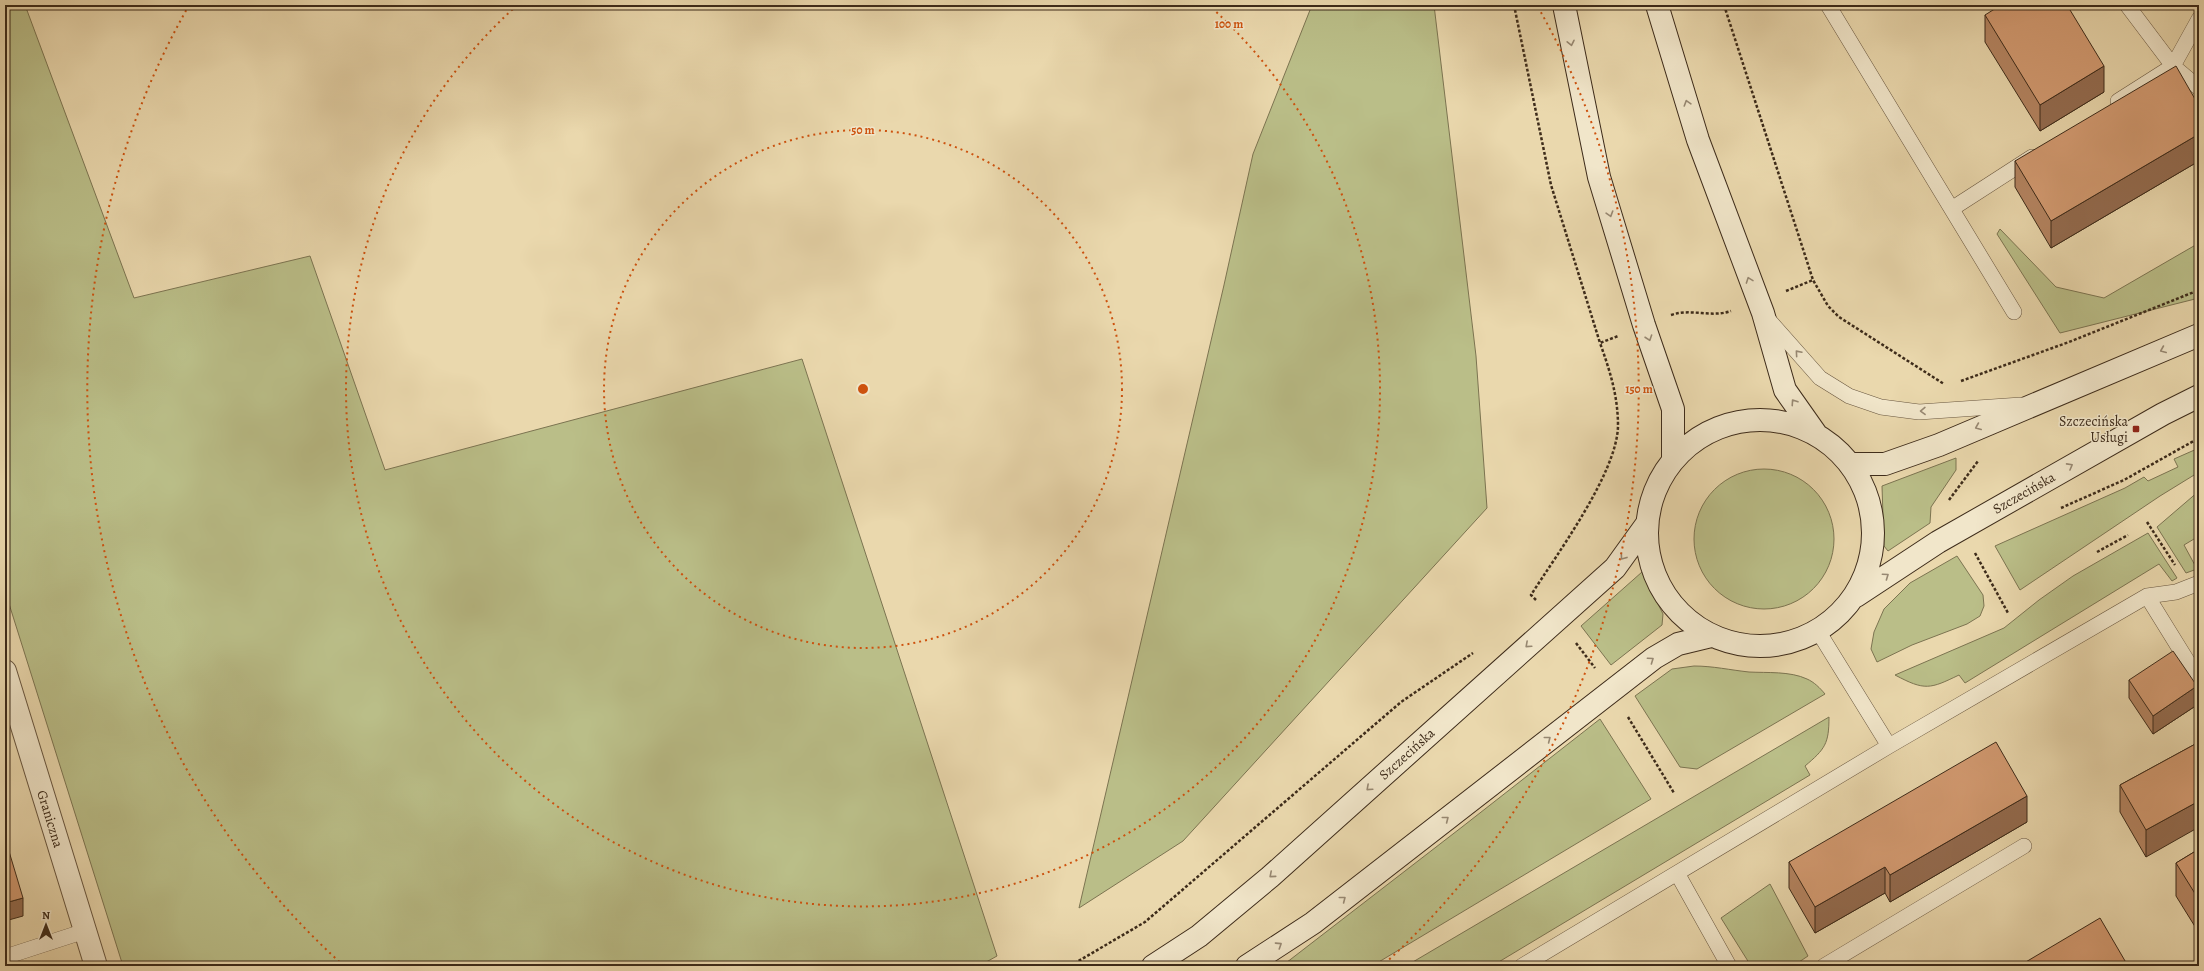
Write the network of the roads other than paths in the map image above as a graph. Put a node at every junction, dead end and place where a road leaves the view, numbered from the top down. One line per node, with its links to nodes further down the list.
1 (1564, 5): 17 (main road, one-way to 17)
2 (1657, 5): 11 (main road, one-way to 2)
3 (1828, 5): 10 (lane)
4 (2127, 5): 6 (lane)
5 (2199, 19): 6 (lane)
6 (2173, 66): 7 (lane); 8 (lane)
7 (2199, 88)
8 (2106, 109)
9 (2046, 148): 10 (lane)
10 (1953, 208): 12 (lane)
11 (1760, 307): 15 (lane, one-way to 11); 16 (main road, one-way to 11)
12 (2014, 312)
13 (2199, 335): 15 (main road, one-way to 15)
14 (2199, 396): 22 (main road, Szczecińska, one-way to 14)
15 (2032, 405): 18 (main road, one-way to 18)
16 (1816, 434): 17 (main road); 18 (main road)
17 (1674, 458): 19 (main road)
18 (1850, 464): 22 (main road)
19 (1646, 525): 24 (main road); 33 (main road, Szczecińska, one-way to 33)
20 (2194, 585): 21 (lane)
21 (2147, 596): 26 (lane); 27 (lane)
22 (1854, 598): 23 (main road)
23 (1818, 631): 24 (main road); 27 (lane)
24 (1711, 636): 34 (main road, one-way to 24)
25 (5, 672): 30 (main road, Graniczna)
26 (2199, 680)
27 (1889, 746): 29 (lane)
28 (2024, 846): 37 (lane)
29 (1677, 873): 35 (lane); 36 (lane)
30 (85, 931): 31 (lane); 32 (main road, Graniczna)
31 (5, 957)
32 (96, 966)
33 (1153, 966)
34 (1247, 966)
35 (1522, 966)
36 (1729, 966)
37 (1824, 966)

